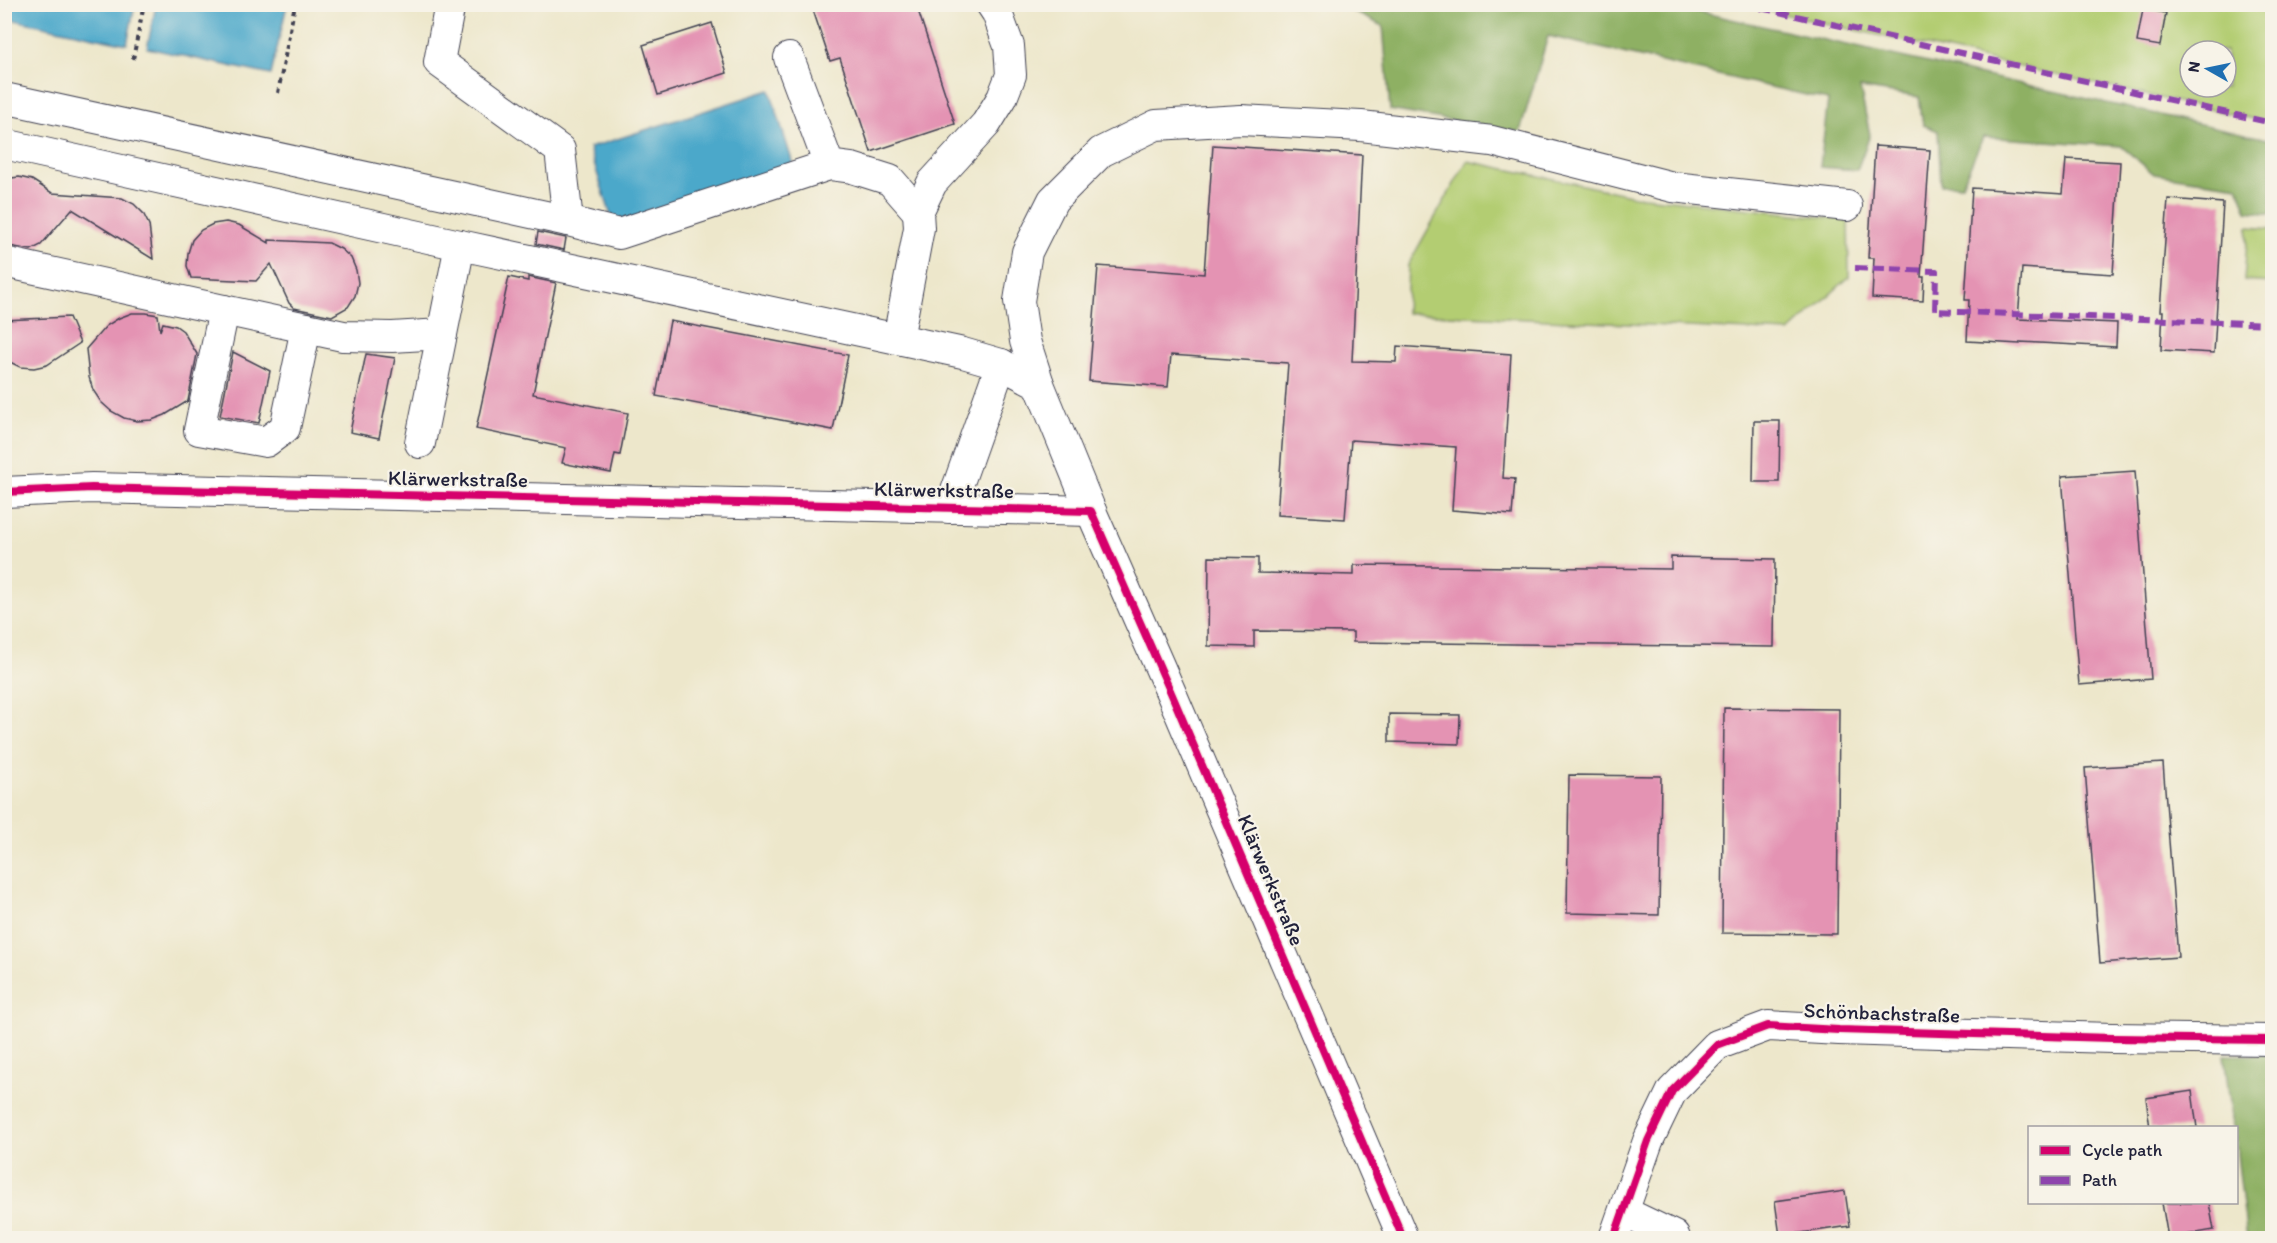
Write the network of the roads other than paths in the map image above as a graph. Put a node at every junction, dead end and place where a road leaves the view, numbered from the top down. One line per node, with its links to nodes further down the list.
1 (450, 4): 9 (street)
2 (992, 4): 8 (street)
3 (789, 58): 6 (street)
4 (4, 98): 9 (street)
5 (4, 144): 10 (street)
6 (829, 165): 8 (street); 9 (street)
7 (1847, 206): 17 (street)
8 (918, 212): 15 (street)
9 (568, 221)
10 (460, 245): 14 (street); 15 (street)
11 (4, 262): 12 (street)
12 (224, 310): 13 (street); 13 (street)
13 (306, 328): 14 (street)
14 (442, 334): 18 (street)
15 (898, 339): 16 (street)
16 (1001, 364): 17 (street); 20 (street)
17 (1039, 384): 21 (street)
18 (420, 443)
19 (4, 492): 20 (street, Klärwerkstraße)
20 (950, 508): 21 (street, Klärwerkstraße)
21 (1091, 511): 24 (street, Klärwerkstraße)
22 (2272, 1040): 23 (street, Schönbachstraße)
23 (1619, 1225): 25 (street)
24 (1403, 1239)
25 (1675, 1239)

